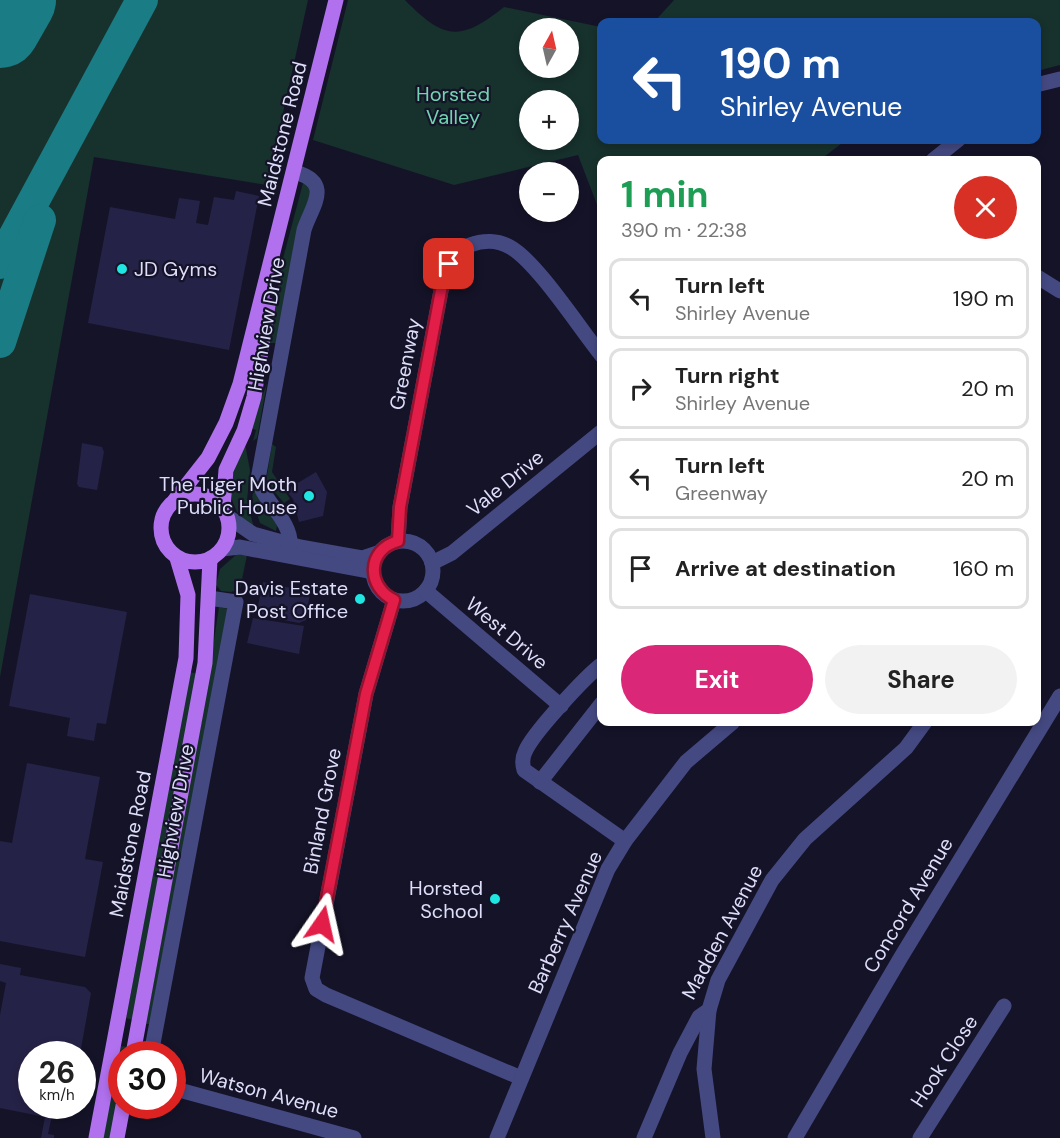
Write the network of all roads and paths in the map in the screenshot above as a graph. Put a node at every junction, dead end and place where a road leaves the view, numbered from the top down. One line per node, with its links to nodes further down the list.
1 (336, 0): 6 (main road, Maidstone Road)
2 (1060, 79): 3 (street)
3 (1041, 84)
4 (953, 144): 5 (street)
5 (938, 156)
6 (295, 172): 7 (main road, Maidstone Road); 15 (street, Highview Drive)
7 (268, 279): 12 (main road, Maidstone Road); 13 (main road, Maidstone Road)
8 (1041, 279): 9 (street)
9 (1060, 291)
10 (597, 350): 14 (street, Greenway)
11 (597, 435): 19 (street, Vale Drive)
12 (175, 500): 13 (main road); 18 (main road)
13 (225, 512): 15 (street); 17 (main road)
14 (398, 541): 16 (street); 19 (street)
15 (284, 543): 16 (street)
16 (380, 552): 20 (street)
17 (216, 554): 18 (main road); 20 (street); 22 (main road, Maidstone Road)
18 (177, 558): 40 (main road, Maidstone Road)
19 (432, 563): 21 (street)
20 (373, 573): 23 (street)
21 (426, 591): 23 (street); 26 (street, West Drive)
22 (209, 598): 34 (main road, Maidstone Road); 35 (street, Highview Drive)
23 (394, 600): 36 (street, Binland Grove)
24 (597, 671): 26 (street)
25 (1060, 696): 46 (street, Concord Avenue)
26 (561, 706): 30 (street)
27 (597, 709): 30 (street)
28 (728, 726): 31 (street, Barberry Avenue)
29 (922, 726): 33 (street, Madden Avenue)
30 (540, 782): 31 (street)
31 (625, 841): 36 (street, Barberry Avenue)
32 (1004, 1006): 47 (street, Hook Close)
33 (709, 1010): 44 (street, Madden Avenue); 45 (street)
34 (135, 1041)
35 (153, 1041)
36 (521, 1078): 43 (street, Barberry Avenue)
37 (186, 1092): 39 (street, Watson Avenue)
38 (121, 1119): 41 (main road)
39 (332, 1135): 42 (street, Watson Avenue)
40 (96, 1138)
41 (117, 1138)
42 (354, 1138)
43 (497, 1138)
44 (644, 1138)
45 (712, 1138)
46 (795, 1138)
47 (920, 1138)

